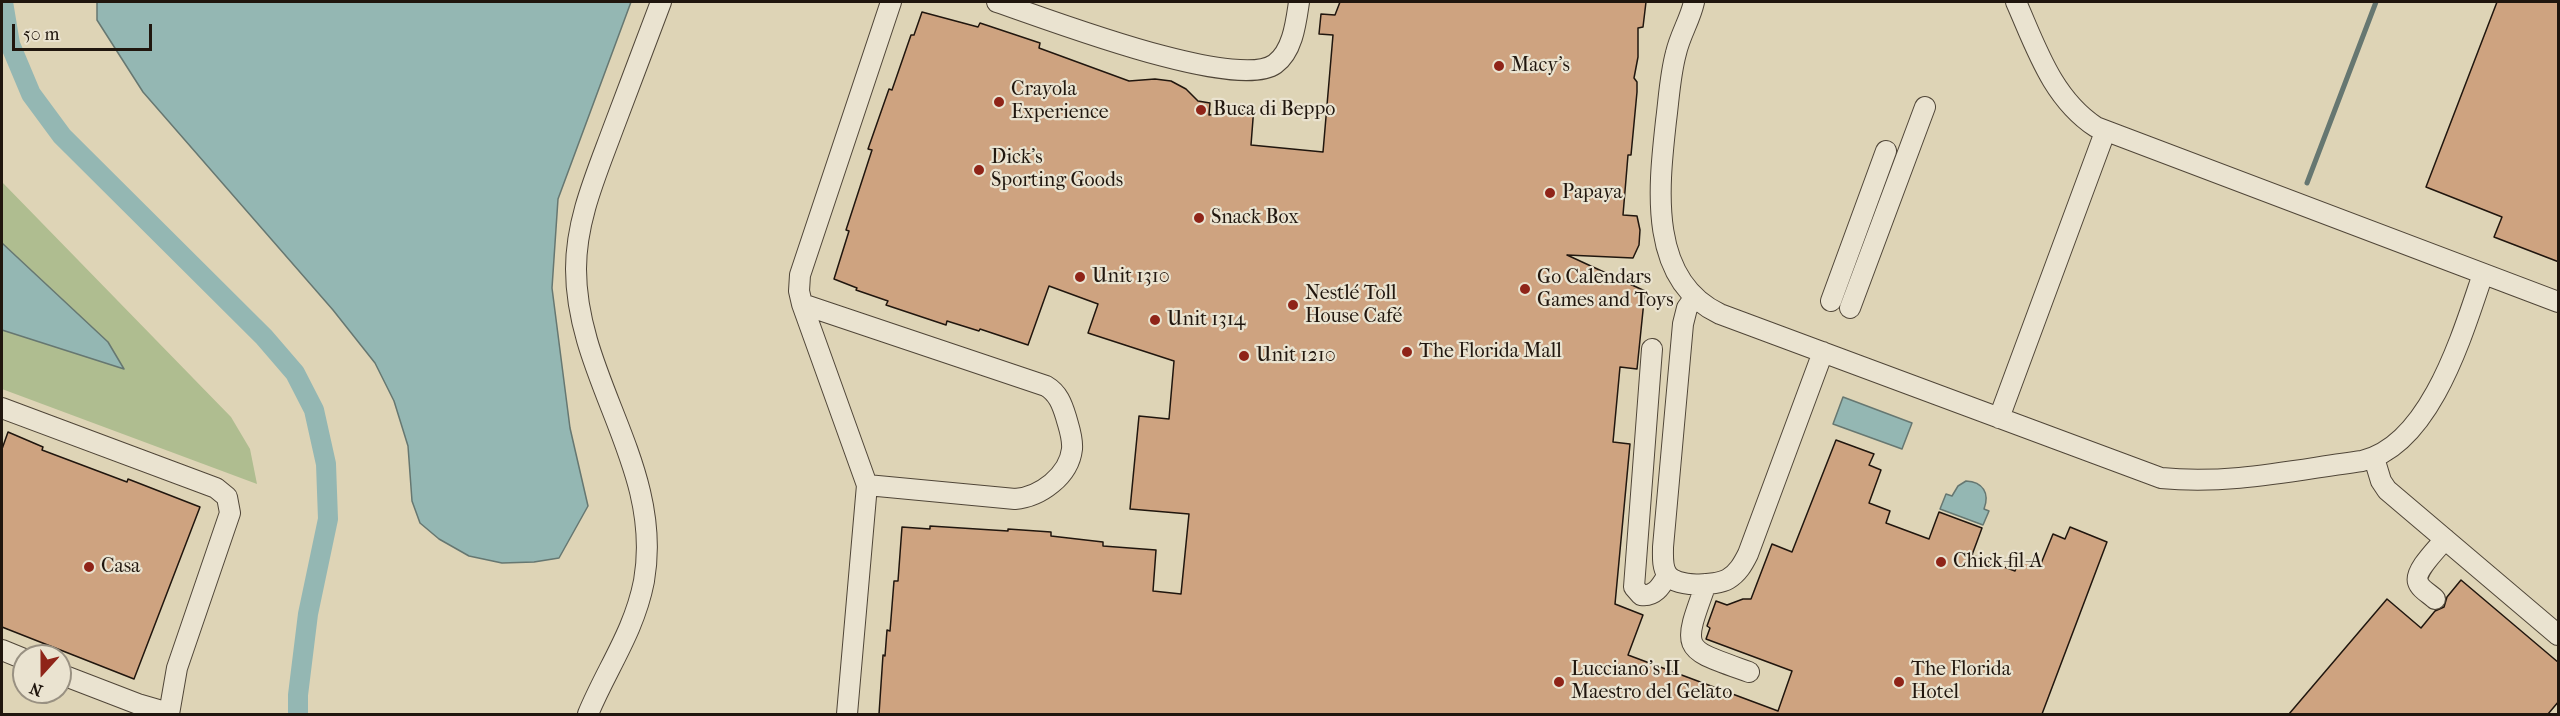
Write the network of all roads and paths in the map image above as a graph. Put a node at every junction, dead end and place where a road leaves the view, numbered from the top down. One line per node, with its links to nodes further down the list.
1 (661, 2): 35 (lane)
2 (891, 2): 14 (lane)
3 (997, 2): 4 (lane)
4 (1299, 2)
5 (1694, 2): 11 (lane)
6 (2016, 2): 8 (lane)
7 (1925, 107): 15 (lane)
8 (2105, 132): 10 (lane); 21 (lane)
9 (1886, 151): 12 (lane)
10 (2483, 274): 13 (lane); 22 (lane)
11 (1695, 297): 17 (lane); 19 (lane)
12 (1831, 301)
13 (2559, 302)
14 (802, 304): 23 (lane); 23 (lane)
15 (1850, 309)
16 (1652, 349): 18 (lane)
17 (1823, 352): 21 (lane); 28 (lane)
18 (1648, 399): 19 (lane); 24 (lane)
19 (1676, 402): 25 (lane)
20 (2, 408): 34 (lane)
21 (1999, 418): 22 (lane)
22 (2374, 458): 26 (lane)
23 (867, 485): 36 (lane)
24 (1639, 506): 25 (lane); 27 (lane)
25 (1666, 508): 27 (lane)
26 (2445, 539): 29 (lane); 30 (lane)
27 (1667, 576): 28 (lane)
28 (1706, 584): 31 (lane)
29 (2435, 599)
30 (2559, 635)
31 (1749, 672)
32 (72, 680): 33 (lane)
33 (136, 709): 34 (lane)
34 (169, 714)
35 (588, 714)
36 (847, 714)

